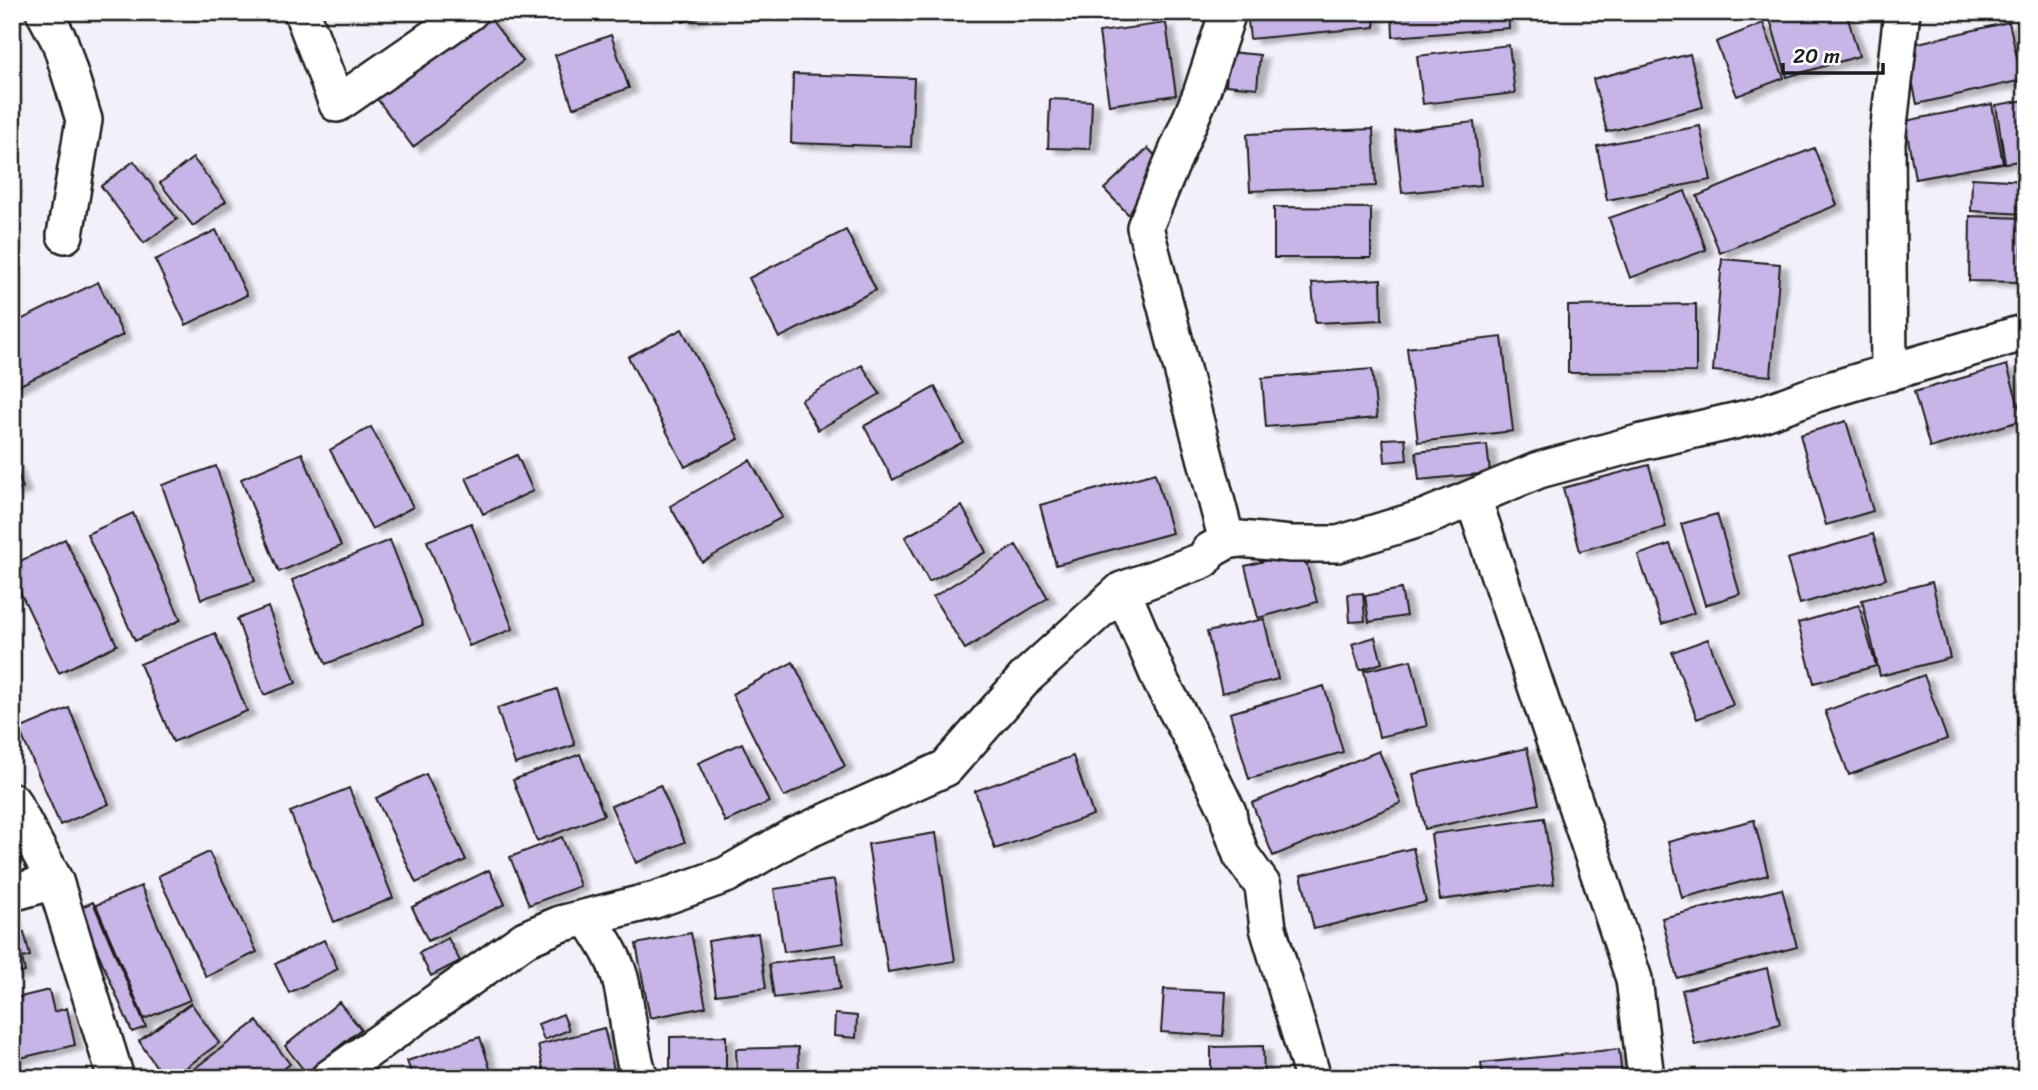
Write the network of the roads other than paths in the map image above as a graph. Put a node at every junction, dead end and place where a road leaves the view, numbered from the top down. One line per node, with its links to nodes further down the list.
1 (44, 12): 6 (street)
2 (302, 12): 3 (street)
3 (470, 12)
4 (1228, 12): 10 (street)
5 (1902, 12): 8 (street)
6 (65, 235)
7 (2026, 332): 8 (street)
8 (1889, 373): 9 (street)
9 (1473, 498): 10 (street); 20 (street)
10 (1227, 541): 11 (street)
11 (1122, 590): 15 (street); 19 (street)
12 (12, 802): 13 (street)
13 (55, 881): 14 (street); 16 (street)
14 (12, 893)
15 (588, 918): 17 (street); 18 (street)
16 (116, 1078)
17 (329, 1078)
18 (640, 1078)
19 (1313, 1078)
20 (1646, 1078)

